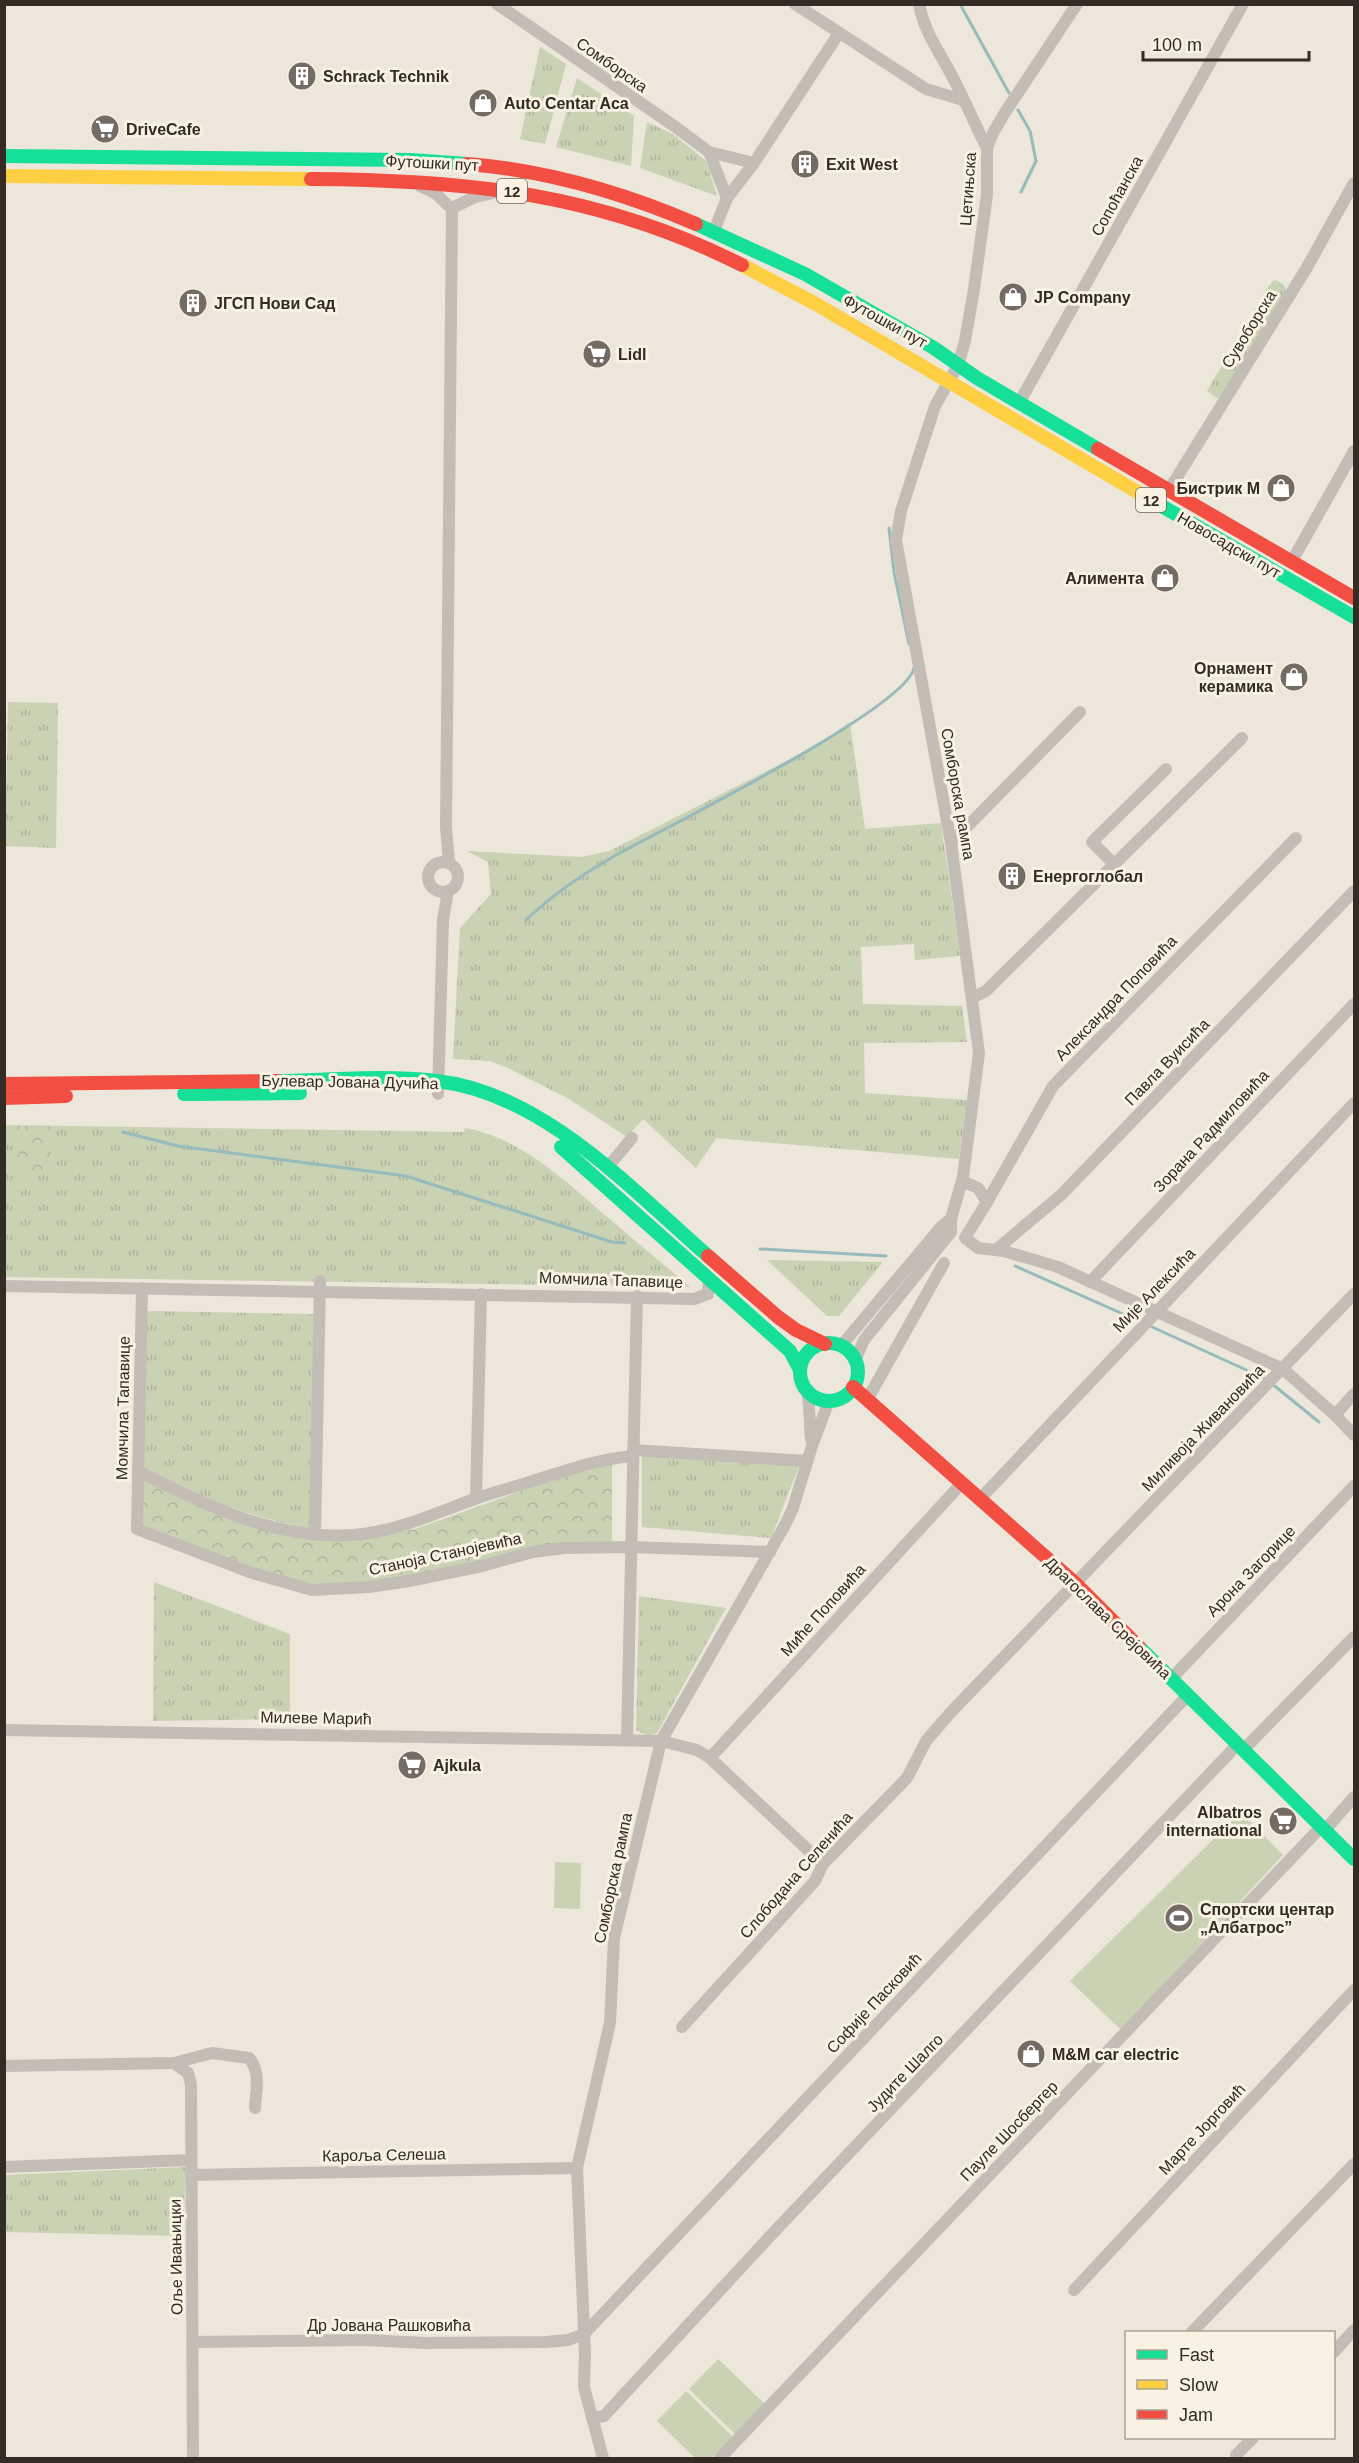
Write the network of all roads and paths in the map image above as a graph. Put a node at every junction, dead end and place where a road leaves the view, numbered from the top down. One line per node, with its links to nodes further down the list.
1 (497, 4): 9 (street, Сомборска)
2 (795, 4): 6 (street)
3 (919, 4): 7 (street)
4 (1077, 4): 8 (street, Цетињска)
5 (1243, 4): 21 (street, Сопоћанска)
6 (839, 33): 7 (street); 11 (street)
7 (963, 100): 8 (street)
8 (987, 148): 19 (street, Цетињска)
9 (709, 152): 11 (street, Сомборска); 16 (street)
10 (4, 156): 18 (main road, Футошки пут / 12)
11 (754, 163): 16 (street)
12 (4, 176): 13 (main road, Футошки пут / 12)
13 (408, 181): 15 (main road, Футошки пут / 12); 17 (street)
14 (1354, 183): 23 (street, Сувоборска)
15 (505, 190): 17 (street); 20 (main road, Футошки пут / 12)
16 (727, 198): 18 (street)
17 (452, 208): 32 (street)
18 (714, 231): 19 (main road, Футошки пут / 12)
19 (958, 365): 20 (street, Цетињска); 21 (main road, Новосадски пут / 12)
20 (948, 382): 26 (main road, Новосадски пут / 12); 31 (street, Сомборска рампа)
21 (1019, 403): 23 (main road, Новосадски пут / 12)
22 (1354, 451): 24 (street)
23 (1169, 490): 24 (main road, Новосадски пут / 12)
24 (1292, 561): 25 (main road, Новосадски пут / 12)
25 (1354, 598)
26 (1354, 617)
27 (1080, 712): 31 (street)
28 (1242, 738): 33 (street)
29 (1166, 769): 33 (street)
30 (1296, 838): 45 (street, Александра Поповића)
31 (951, 843): 36 (street, Сомборска рампа)
32 (444, 863): 34 (street); 34 (street)
33 (1115, 865): 36 (street)
34 (444, 891): 39 (street)
35 (1354, 891): 47 (street, Павла Вуисића)
36 (972, 998): 44 (street, Сомборска рампа)
37 (1354, 1004): 50 (street, Зорана Радмиловића)
38 (4, 1084): 39 (main road, Булевар Јована Дучића)
39 (438, 1087): 40 (main road, Булевар Јована Дучића); 43 (main road, Булевар Јована Дучића); 49 (main road, Булевар Јована Дучића)
40 (4, 1098)
41 (1354, 1103): 59 (street, Мије Алексића)
42 (632, 1138): 43 (street)
43 (607, 1168): 60 (main road, Булевар Јована Дучића)
44 (962, 1181): 45 (street); 46 (street, Сомборска рампа)
45 (987, 1202): 47 (street, Александра Поповића)
46 (951, 1219): 61 (street, Сомборска рампа); 62 (street, Сомборска рампа)
47 (998, 1250): 50 (street)
48 (944, 1263): 68 (street)
49 (709, 1279): 56 (street); 58 (main road, Булевар Јована Дучића)
50 (1090, 1282): 59 (street)
51 (4, 1286): 53 (street, Момчила Тапавице)
52 (320, 1286): 53 (street, Момчила Тапавице); 54 (street, Момчила Тапавице); 81 (street)
53 (142, 1288): 75 (street, Момчила Тапавице)
54 (481, 1294): 57 (street, Момчила Тапавице); 78 (street)
55 (1354, 1294): 63 (street, Миливоја Живановића)
56 (702, 1295): 57 (street, Момчила Тапавице); 58 (street, Момчила Тапавице)
57 (637, 1296): 73 (street)
58 (738, 1305): 64 (main road, Булевар Јована Дучића)
59 (1148, 1320): 63 (street); 79 (street, Мије Алексића)
60 (825, 1344): 61 (main road); 64 (main road)
61 (841, 1346): 62 (main road)
62 (855, 1360): 65 (main road)
63 (1283, 1369): 70 (street); 84 (street, Миливоја Живановића)
64 (800, 1370): 66 (main road)
65 (853, 1387): 68 (main road, Драгослава Срејовића); 69 (main road)
66 (808, 1392): 69 (main road); 72 (street, Сомборска рампа)
67 (1354, 1394): 70 (street)
68 (867, 1400): 76 (main road, Драгослава Срејовића)
69 (829, 1401): 72 (street, Сомборска рампа)
70 (1335, 1414): 71 (street)
71 (1354, 1435)
72 (812, 1446): 74 (street, Сомборска рампа)
73 (633, 1453): 74 (street); 78 (street); 82 (street)
74 (807, 1461): 83 (street, Сомборска рампа)
75 (138, 1471): 80 (street, Момчила Тапавице); 81 (street)
76 (961, 1485): 79 (main road, Драгослава Срејовића); 92 (street, Миће Поповића)
77 (1354, 1486): 86 (street, Арона Загорице)
78 (476, 1498): 81 (street)
79 (979, 1500): 84 (main road, Драгослава Срејовића)
80 (137, 1529): 82 (street, Станоја Станојевића)
81 (315, 1535)
82 (631, 1547): 83 (street, Станоја Станојевића); 89 (street)
83 (771, 1552): 90 (street, Сомборска рампа)
84 (1074, 1583): 86 (main road, Драгослава Срејовића); 96 (street, Слободана Селенића)
85 (1354, 1637): 91 (street, Јудите Шалго)
86 (1172, 1678): 87 (main road, Драгослава Срејовића)
87 (1188, 1695): 91 (main road, Драгослава Срејовића); 110 (street, Софије Пасковић)
88 (4, 1730): 89 (street, Милеве Марић)
89 (627, 1739): 90 (street, Милеве Марић)
90 (661, 1741): 92 (street, Милеве Марић); 105 (street, Сомборска рампа)
91 (1241, 1747): 94 (main road, Драгослава Срејовића); 113 (street, Јудите Шалго)
92 (710, 1758): 96 (street, Милеве Марић)
93 (1354, 1797): 94 (street, Пауле Шосбергер)
94 (1323, 1829): 95 (main road, Драгослава Срејовића); 118 (street, Пауле Шосбергер)
95 (1354, 1858)
96 (823, 1864): 98 (street, Слободана Селенића)
97 (1354, 1990): 107 (street, Марте Јорговић)
98 (682, 2027)
99 (174, 2063): 100 (street); 101 (street); 102 (street, Оље Ивањицки)
100 (4, 2066)
101 (255, 2108)
102 (191, 2160): 104 (street); 106 (street, Оље Ивањицки)
103 (1354, 2164): 109 (street)
104 (4, 2167)
105 (577, 2168): 106 (street, Кароља Селеша); 110 (street, Сомборска рампа)
106 (191, 2175): 111 (street, Оље Ивањицки)
107 (1074, 2290)
108 (1354, 2330): 112 (street)
109 (1193, 2331)
110 (584, 2334): 111 (street, Др Јована Рашковића); 113 (street, Сомборска рампа)
111 (194, 2342): 116 (street, Оље Ивањицки)
112 (1335, 2351)
113 (592, 2418): 117 (street, Сомборска рампа)
114 (1252, 2439): 115 (street)
115 (1236, 2456)
116 (193, 2458)
117 (603, 2458)
118 (720, 2458)

